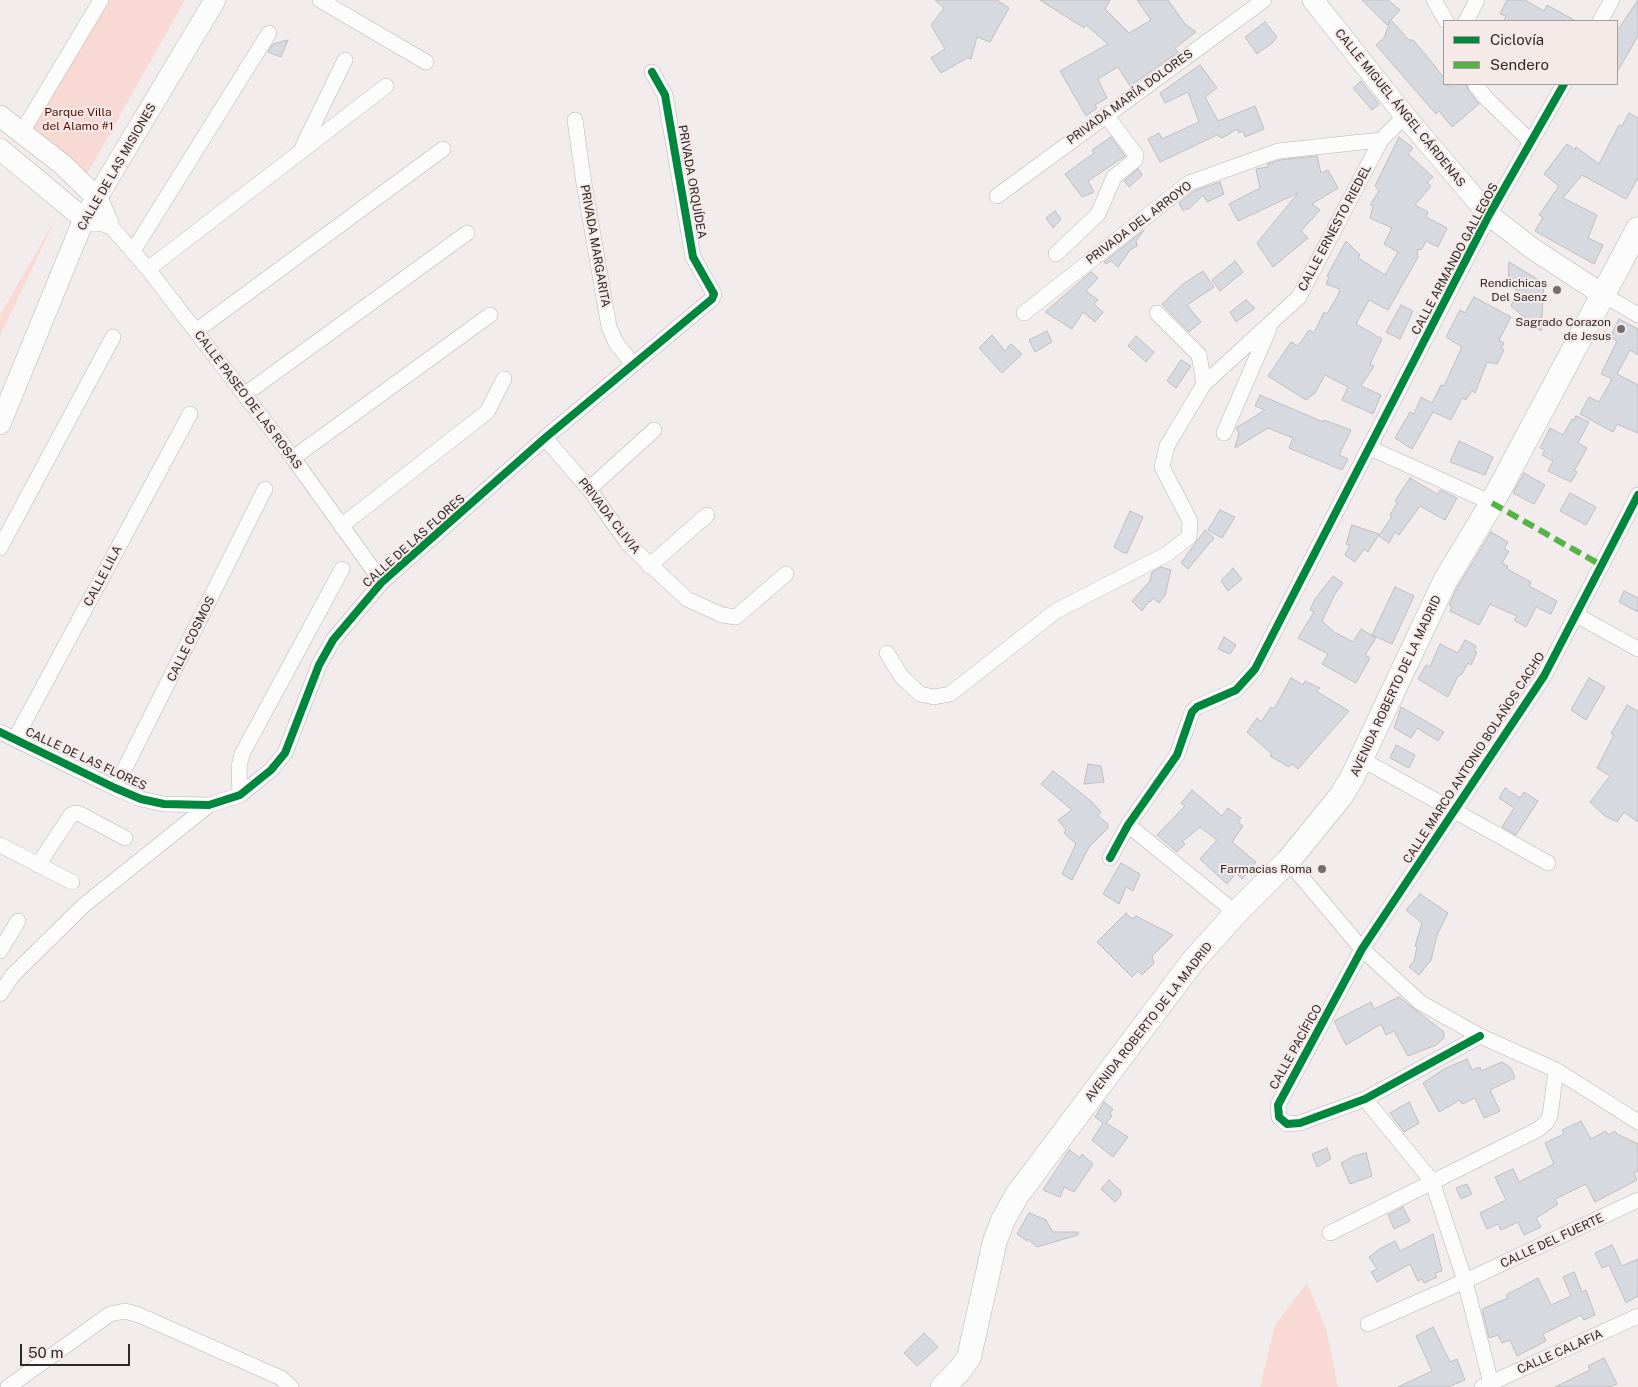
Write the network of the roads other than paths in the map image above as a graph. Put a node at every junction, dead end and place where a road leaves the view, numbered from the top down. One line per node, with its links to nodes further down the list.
1 (102, 0): 23 (street)
2 (215, 0): 30 (street, CALLE DE LAS MISIONES)
3 (320, 0): 14 (street)
4 (1264, 0): 19 (street, PRIVADA MARÍA DOLORES)
5 (1313, 0): 21 (street, CALLE MIGUEL ÁNGEL CÁRDENAS)
6 (1434, 0): 9 (street)
7 (1477, 0): 10 (street)
8 (1612, 0): 11 (street)
9 (1445, 20)
10 (1467, 20)
11 (1601, 20)
12 (269, 33): 36 (street)
13 (345, 60): 26 (street)
14 (426, 62)
15 (652, 72): 39 (street, PRIVADA ORQUÍDEA)
16 (1476, 85): 25 (street)
17 (1563, 85): 25 (street, CALLE ARMANDO GALLEGOS)
18 (386, 86): 26 (street)
19 (1106, 115): 29 (street, PRIVADA MARÍA DOLORES); 37 (street)
20 (0, 116): 23 (street, CALLE PASEO DE LAS ROSAS)
21 (1405, 116): 24 (street); 31 (street, CALLE MIGUEL ÁNGEL CÁRDENAS)
22 (575, 120): 48 (street, PRIVADA MARGARITA)
23 (22, 132): 30 (street, CALLE PASEO DE LAS ROSAS)
24 (1381, 140): 41 (street, PRIVADA DEL ARROYO); 45 (street, CALLE ERNESTO RIEDEL)
25 (1531, 142): 31 (street, CALLE ARMANDO GALLEGOS)
26 (301, 149): 38 (street)
27 (443, 149): 46 (street)
28 (0, 150): 32 (street)
29 (998, 196)
30 (97, 198): 32 (street, CALLE DE LAS MISIONES); 33 (street, CALLE PASEO DE LAS ROSAS)
31 (1489, 215): 40 (street, CALLE MIGUEL ÁNGEL CÁRDENAS); 57 (street, CALLE ARMANDO GALLEGOS)
32 (84, 220): 33 (street); 53 (street, CALLE DE LAS MISIONES)
33 (108, 223): 36 (street, CALLE PASEO DE LAS ROSAS)
34 (1638, 229): 40 (main road, AVENIDA ROBERTO DE LA MADRID)
35 (467, 233): 51 (street)
36 (133, 251): 38 (street, CALLE PASEO DE LAS ROSAS)
37 (1056, 254)
38 (148, 269): 46 (street, CALLE PASEO DE LAS ROSAS)
39 (714, 294): 48 (street, CALLE DE LAS FLORES)
40 (1602, 294): 44 (street, CALLE MIGUEL ÁNGEL CÁRDENAS); 62 (main road, AVENIDA ROBERTO DE LA MADRID)
41 (1024, 313)
42 (1157, 313): 50 (street)
43 (490, 315): 58 (street)
44 (1638, 315)
45 (1271, 323): 50 (street, CALLE ERNESTO RIEDEL); 55 (street)
46 (196, 331): 51 (street, CALLE PASEO DE LAS ROSAS)
47 (113, 337): 65 (street)
48 (633, 364): 56 (street, CALLE DE LAS FLORES)
49 (504, 379): 64 (street)
50 (1204, 384): 72 (street, CALLE ERNESTO RIEDEL)
51 (244, 394): 58 (street, CALLE PASEO DE LAS ROSAS)
52 (190, 414): 74 (street, CALLE LILA)
53 (0, 424)
54 (654, 430): 60 (street)
55 (1224, 433)
56 (545, 438): 60 (street, PRIVADA CLIVIA); 69 (street, CALLE DE LAS FLORES)
57 (1370, 448): 62 (street); 80 (street, CALLE ARMANDO GALLEGOS)
58 (293, 458): 64 (street, CALLE PASEO DE LAS ROSAS)
59 (265, 489): 76 (street, CALLE COSMOS)
60 (588, 490): 66 (street, PRIVADA CLIVIA)
61 (1638, 495): 70 (street, CALLE MARCO ANTONIO BOLAÑOS CACHO)
62 (1492, 504): 75 (main road, AVENIDA ROBERTO DE LA MADRID)
63 (707, 515): 66 (street)
64 (341, 526): 69 (street, CALLE PASEO DE LAS ROSAS)
65 (0, 548)
66 (649, 566): 68 (street, PRIVADA CLIVIA)
67 (342, 569): 77 (street)
68 (786, 574)
69 (382, 582): 77 (street, CALLE DE LAS FLORES)
70 (1576, 614): 71 (street); 79 (street, CALLE MARCO ANTONIO BOLAÑOS CACHO)
71 (1638, 649)
72 (887, 653)
73 (0, 732): 74 (street, CALLE DE LAS FLORES)
74 (15, 739): 76 (street, CALLE DE LAS FLORES)
75 (1363, 760): 79 (street); 84 (main road, AVENIDA ROBERTO DE LA MADRID)
76 (115, 788): 78 (street, CALLE DE LAS FLORES)
77 (240, 795): 78 (street, CALLE DE LAS FLORES)
78 (209, 805): 92 (street)
79 (1453, 812): 85 (street); 90 (street, CALLE MARCO ANTONIO BOLAÑOS CACHO)
80 (1128, 825): 83 (street, CALLE ARMANDO GALLEGOS); 88 (street)
81 (125, 838): 86 (street)
82 (0, 846): 86 (street)
83 (1110, 858)
84 (1288, 861): 88 (main road, AVENIDA ROBERTO DE LA MADRID); 90 (street)
85 (1548, 863)
86 (38, 864): 87 (street)
87 (72, 882)
88 (1236, 913): 106 (main road, AVENIDA ROBERTO DE LA MADRID)
89 (18, 921): 91 (street)
90 (1362, 949): 93 (street); 95 (street, CALLE PACÍFICO)
91 (0, 951)
92 (0, 994)
93 (1480, 1036): 94 (street); 95 (street, CALLE PACÍFICO)
94 (1556, 1070): 96 (street); 97 (street)
95 (1365, 1099): 97 (street)
96 (1638, 1122)
97 (1432, 1181): 99 (street); 100 (street)
98 (1638, 1200): 100 (street, CALLE DEL FUERTE)
99 (1330, 1233)
100 (1465, 1282): 102 (street, CALLE DEL FUERTE); 103 (street)
101 (1638, 1316): 103 (street, CALLE CALAFIA)
102 (1368, 1324)
103 (1488, 1386)
104 (8, 1387): 105 (street)
105 (291, 1387)
106 (943, 1387)

